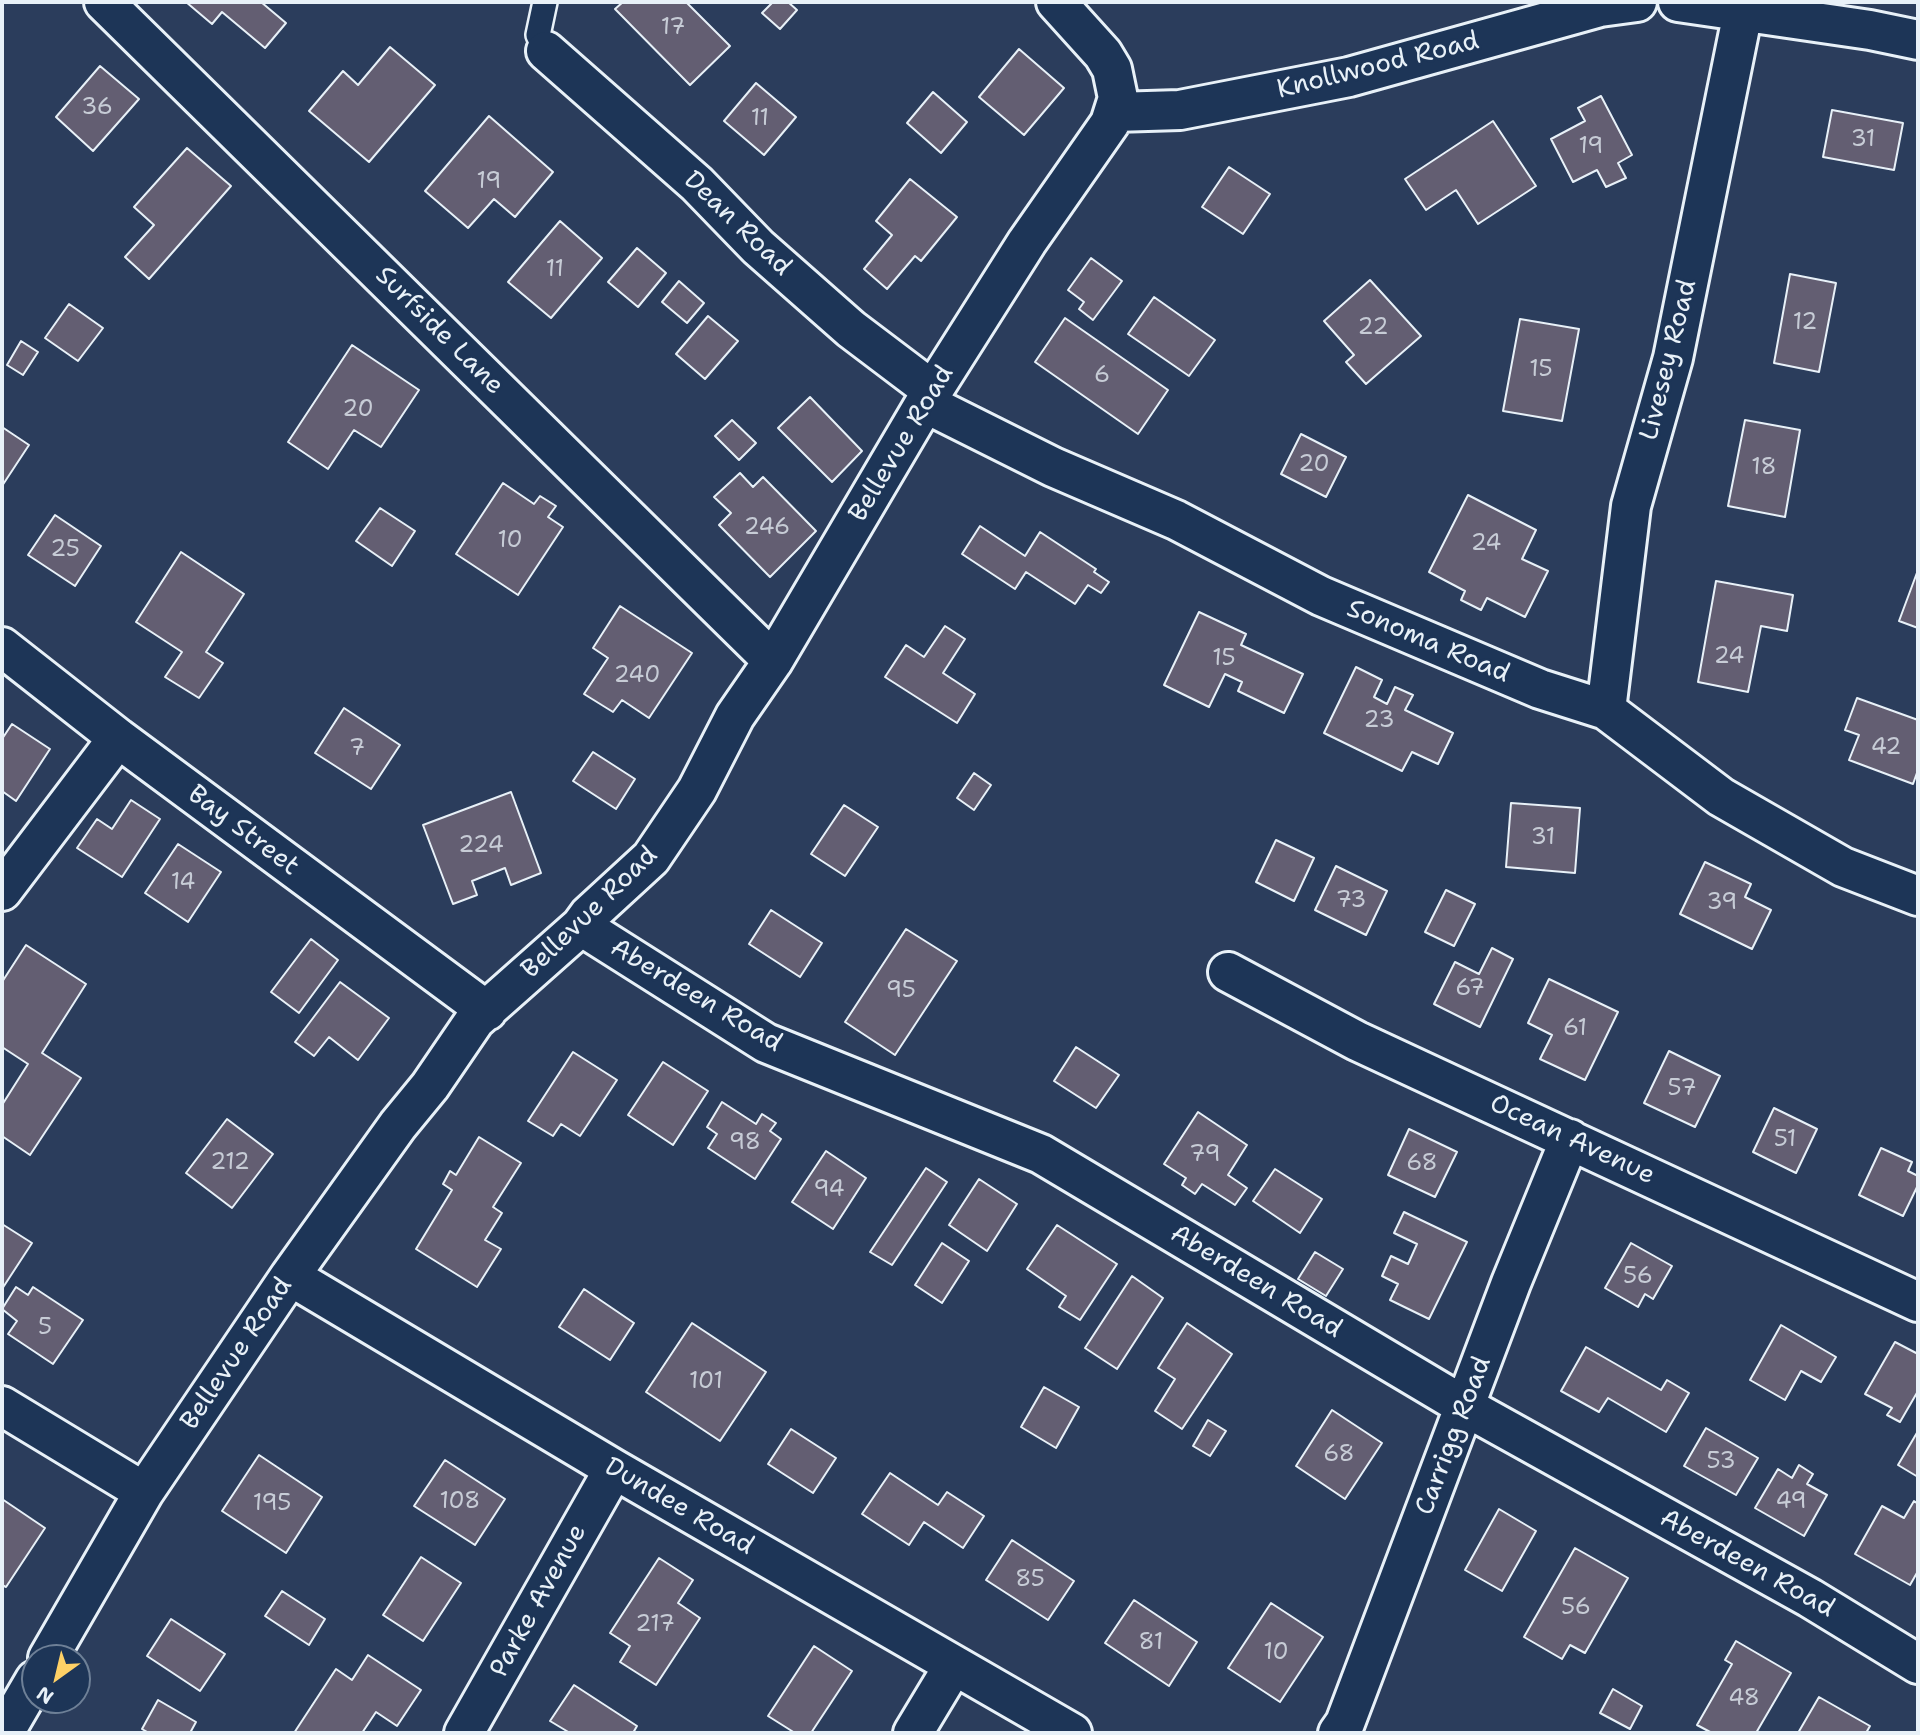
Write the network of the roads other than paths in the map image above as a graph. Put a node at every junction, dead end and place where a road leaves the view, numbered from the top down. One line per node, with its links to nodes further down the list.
1 (104, 2): 12 (street, Surfside Lane)
2 (545, 2): 8 (lane)
3 (1056, 2): 9 (street)
4 (1637, 2): 9 (street, Knollwood Road)
5 (1678, 2): 6 (street)
6 (1743, 12): 7 (street); 13 (street, Livesey Road)
7 (1918, 40)
8 (546, 51): 10 (street, Dean Road)
9 (1115, 112): 10 (street, Bellevue Road)
10 (929, 397): 12 (street, Bellevue Road); 13 (street, Sonoma Road)
11 (2, 647): 14 (street, Bay Street)
12 (773, 661): 17 (street, Bellevue Road)
13 (1606, 710): 16 (street, Sonoma Road)
14 (118, 738): 15 (street); 19 (street, Bay Street)
15 (2, 891)
16 (1918, 896)
17 (581, 926): 19 (street, Bellevue Road); 24 (street, Aberdeen Road)
18 (1228, 972): 20 (street, Ocean Avenue)
19 (486, 1011): 21 (street, Bellevue Road)
20 (1570, 1139): 22 (street, Ocean Avenue); 24 (street, Carrigg Road)
21 (290, 1276): 25 (street, Dundee Road); 26 (street, Bellevue Road)
22 (1918, 1302)
23 (2, 1406): 26 (street)
24 (1466, 1407): 28 (street, Aberdeen Road); 35 (street, Carrigg Road)
25 (614, 1469): 29 (street, Dundee Road); 32 (street, Parke Avenue)
26 (144, 1492): 27 (street, Bellevue Road)
27 (56, 1644)
28 (1918, 1664)
29 (954, 1665): 33 (street); 34 (street, Dundee Road)
30 (21, 1704): 31 (street)
31 (4, 1733)
32 (464, 1733)
33 (913, 1733)
34 (1072, 1733)
35 (1338, 1733)

